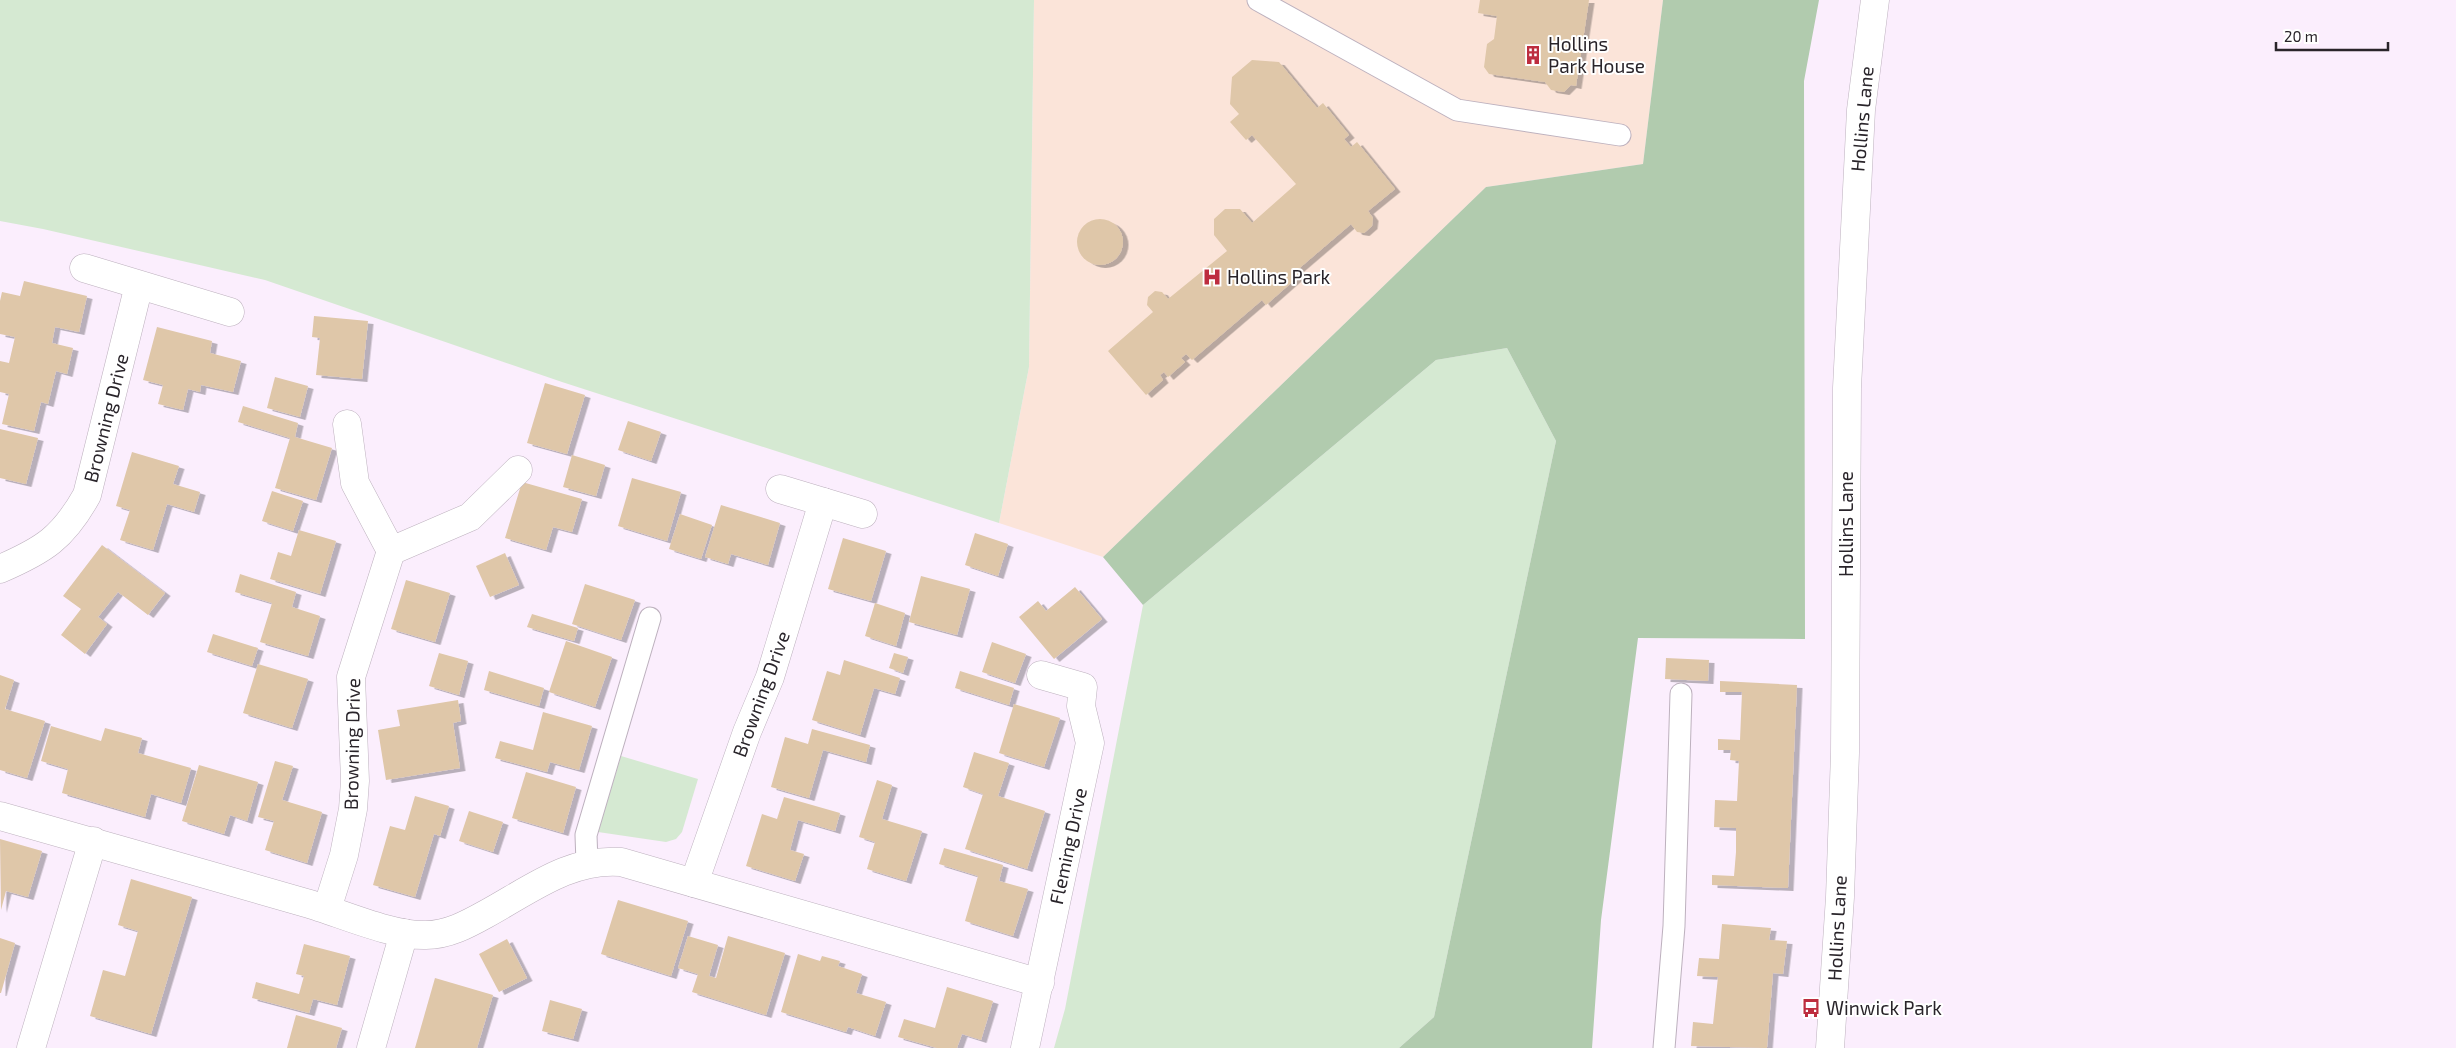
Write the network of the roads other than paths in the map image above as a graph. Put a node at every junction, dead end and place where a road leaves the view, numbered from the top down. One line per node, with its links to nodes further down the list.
1 (1258, 0): 3 (lane)
2 (1875, 0): 28 (street, Hollins Lane)
3 (1620, 135)
4 (84, 268): 5 (street)
5 (139, 285): 6 (street); 13 (street, Browning Drive)
6 (230, 312)
7 (347, 424): 12 (street)
8 (518, 470): 12 (street)
9 (780, 489): 10 (street)
10 (823, 502): 11 (street); 20 (street, Browning Drive)
11 (863, 514)
12 (391, 551): 21 (street, Browning Drive)
13 (0, 569)
14 (650, 618): 19 (lane)
15 (1041, 675): 23 (street, Fleming Drive)
16 (1681, 694): 27 (lane)
17 (0, 816): 18 (street)
18 (93, 841): 21 (street); 24 (street)
19 (587, 863): 20 (street); 22 (street)
20 (694, 884): 23 (street)
21 (327, 909): 22 (street)
22 (404, 933): 25 (street)
23 (1040, 983): 26 (street, Fleming Drive)
24 (31, 1048)
25 (371, 1048)
26 (1025, 1048)
27 (1664, 1048)
28 (1830, 1048)

